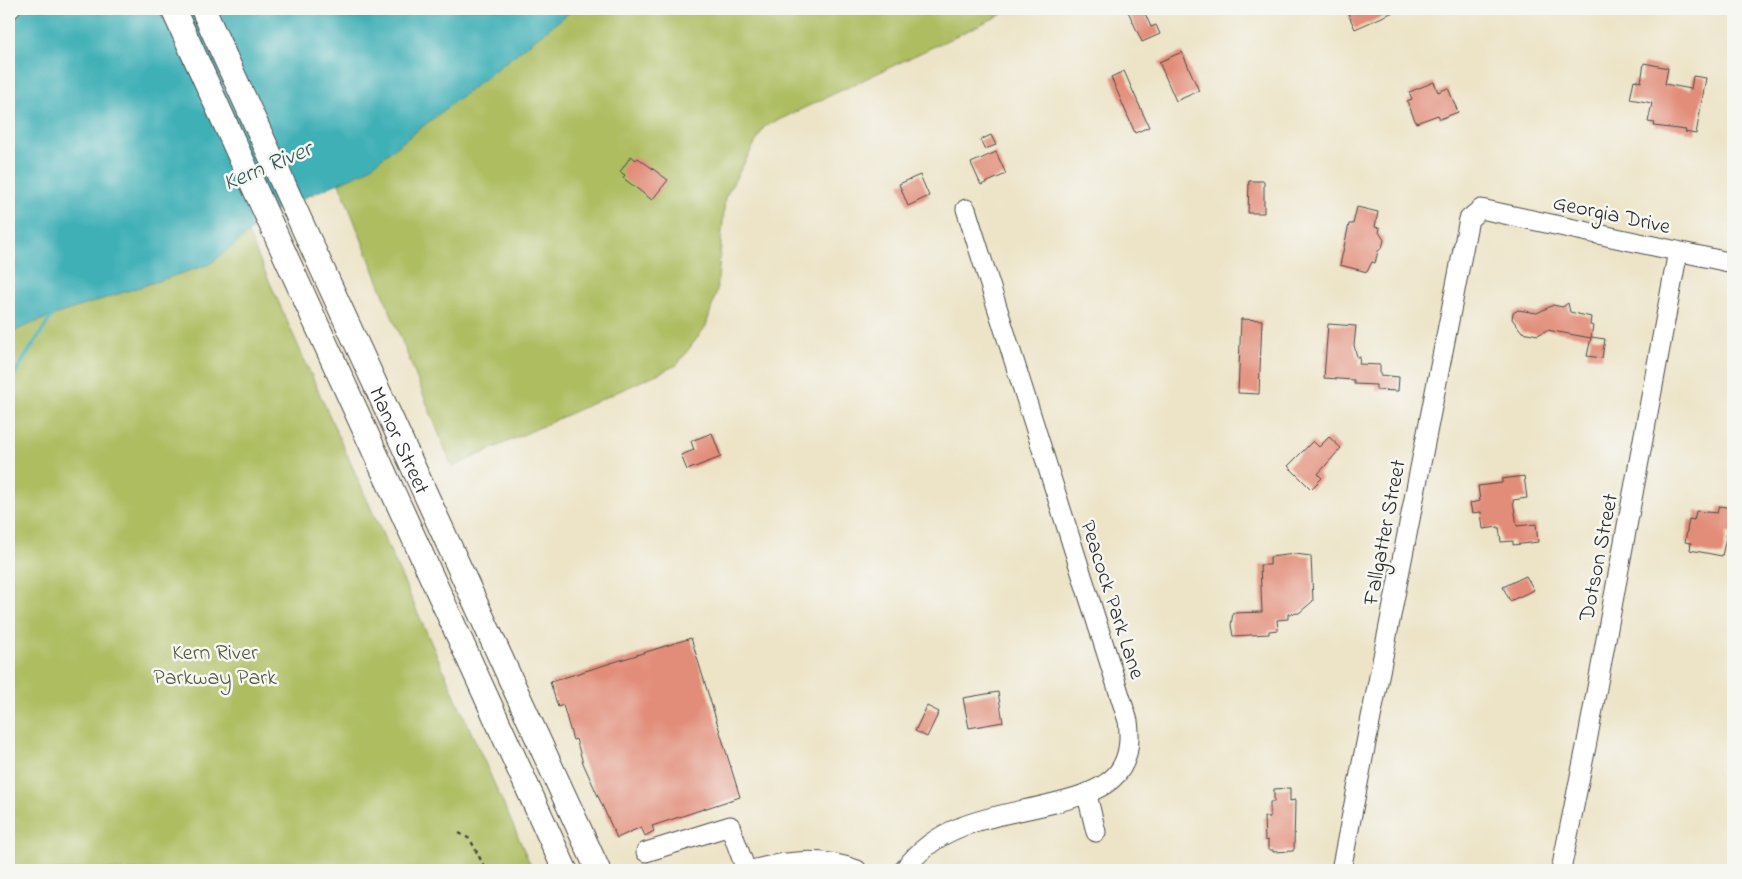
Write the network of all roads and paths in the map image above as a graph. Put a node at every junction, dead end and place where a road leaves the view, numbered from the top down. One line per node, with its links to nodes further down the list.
1 (173, 9): 12 (main road, Manor Street)
2 (203, 9): 13 (main road, Manor Street)
3 (966, 209): 7 (street, Peacock Park Lane)
4 (1481, 209): 5 (street, Georgia Drive); 18 (street, Fallgatter Street)
5 (1678, 251): 6 (street, Georgia Drive); 19 (street, Dotson Street)
6 (1733, 263)
7 (1087, 794): 8 (street); 17 (street, Peacock Park Lane)
8 (1096, 832)
9 (459, 833): 11 (path)
10 (646, 852): 14 (street)
11 (486, 870)
12 (565, 870)
13 (598, 870)
14 (746, 870)
15 (752, 870): 16 (street)
16 (857, 870)
17 (904, 870)
18 (1341, 870)
19 (1560, 870)

